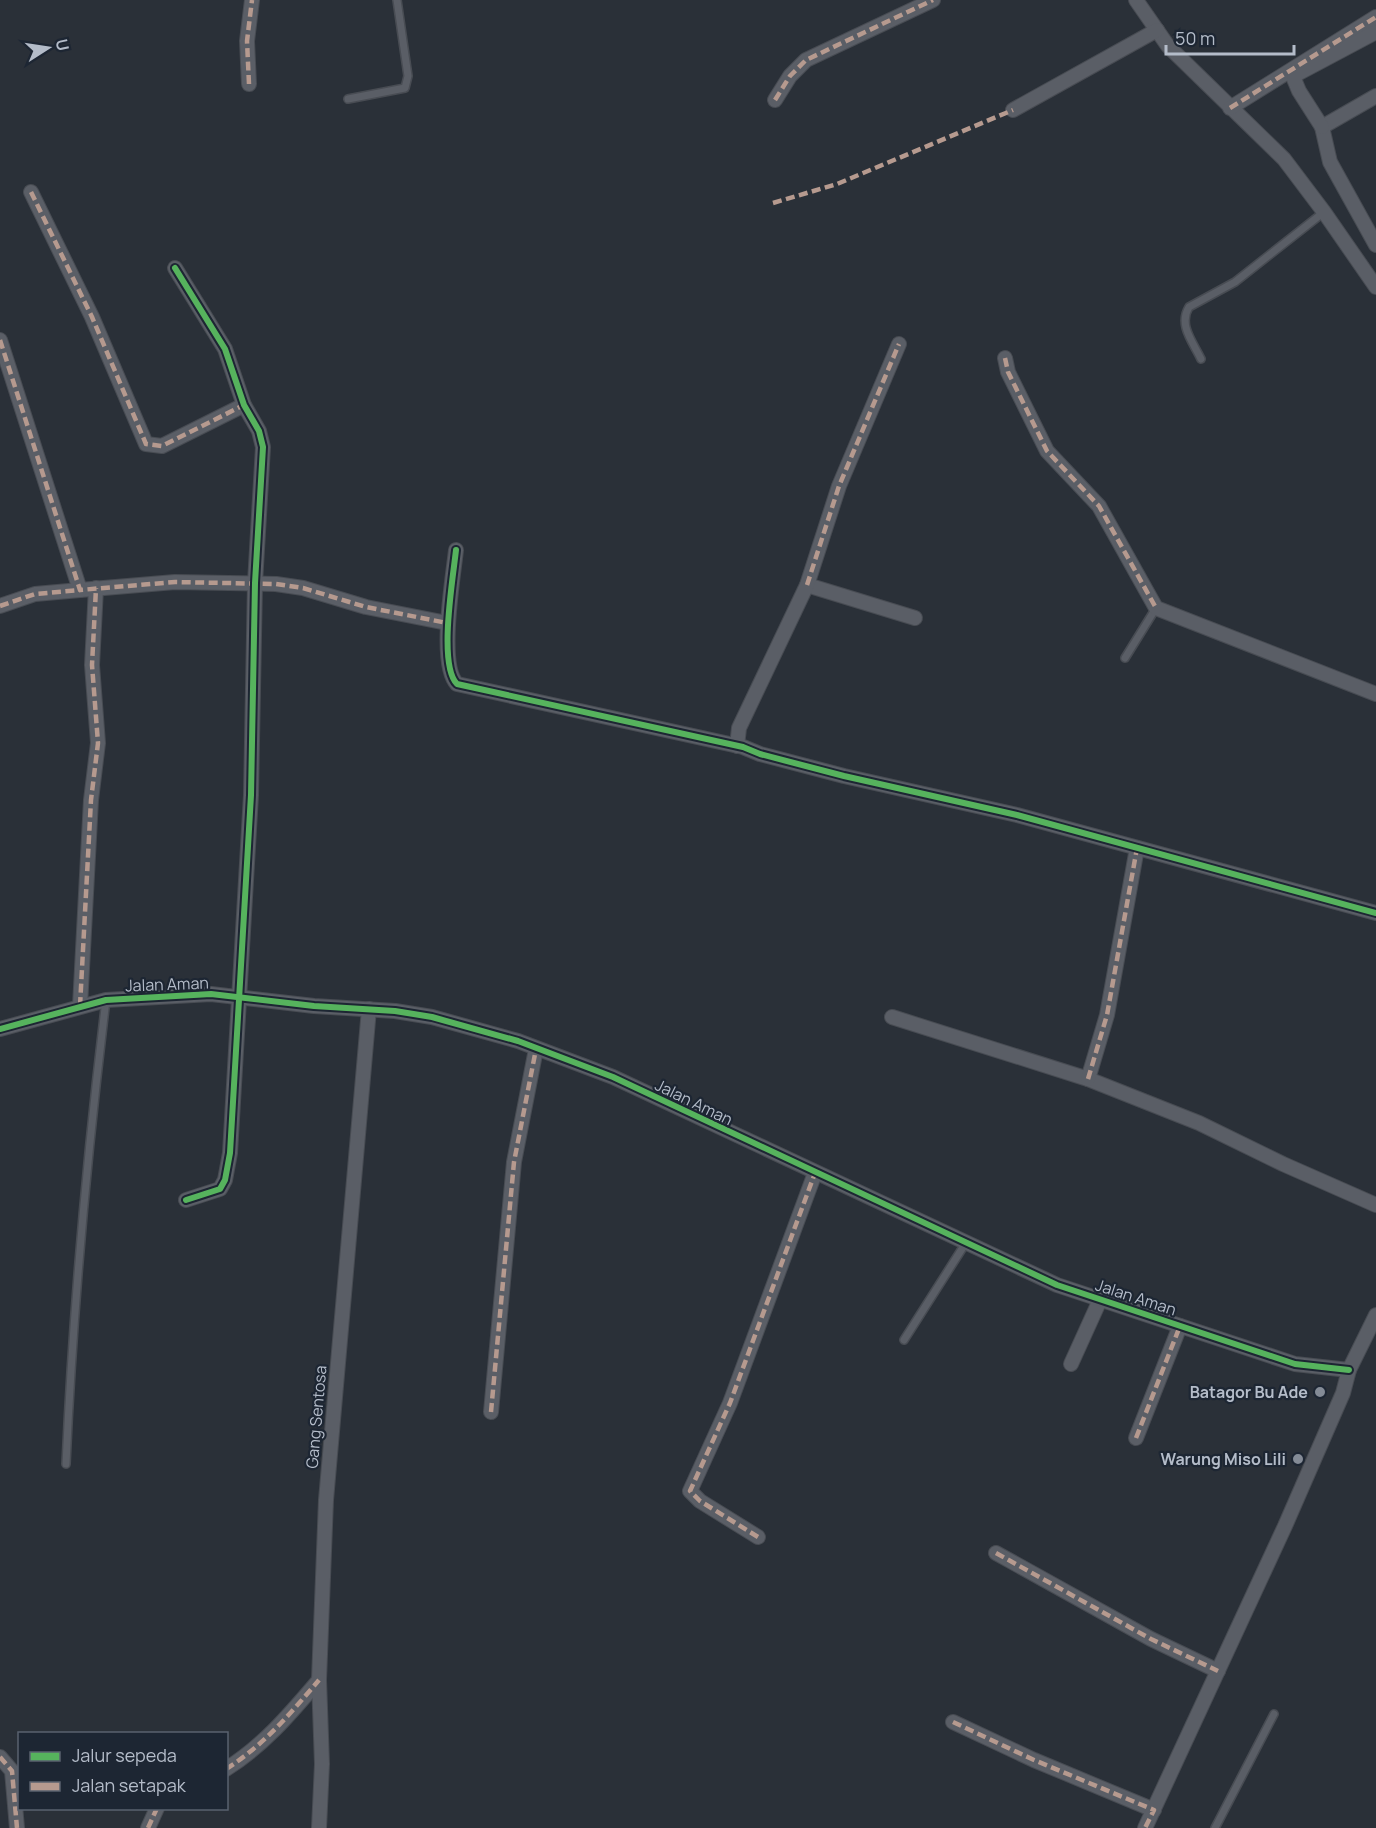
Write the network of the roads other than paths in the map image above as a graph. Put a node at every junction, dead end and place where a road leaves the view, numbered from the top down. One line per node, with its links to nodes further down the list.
1 (252, 0): 8 (street)
2 (397, 0): 10 (lane)
3 (933, 0): 11 (street)
4 (1136, 0): 6 (street)
5 (1376, 17): 12 (street)
6 (1157, 30): 12 (street); 13 (street)
7 (1376, 32): 14 (street)
8 (249, 84)
9 (1376, 96): 14 (street)
10 (348, 99)
11 (775, 100)
12 (1230, 108): 16 (street)
13 (1013, 110)
14 (1322, 127): 17 (street)
15 (31, 192): 24 (street)
16 (1324, 212): 19 (street); 23 (lane)
17 (1376, 245)
18 (174, 268): 24 (street)
19 (1376, 287)
20 (0, 340): 29 (street)
21 (899, 344): 27 (street)
22 (1005, 358): 31 (street)
23 (1201, 359)
24 (244, 405): 26 (street)
25 (456, 550): 33 (street)
26 (255, 583): 28 (street); 33 (street); 39 (street)
27 (807, 585): 32 (street); 36 (street)
28 (96, 588): 29 (street); 41 (street)
29 (80, 590): 30 (street)
30 (0, 606)
31 (1156, 608): 34 (lane); 35 (street)
32 (915, 618)
33 (447, 623): 36 (street)
34 (1125, 658)
35 (1376, 694)
36 (737, 746): 37 (street)
37 (1137, 848): 38 (street); 46 (street)
38 (1376, 913)
39 (238, 997): 40 (street, Jalan Aman); 42 (street, Jalan Aman); 48 (street)
40 (106, 1000): 41 (street, Jalan Aman); 59 (lane)
41 (80, 1006): 44 (street, Jalan Aman)
42 (369, 1009): 45 (street, Jalan Aman); 63 (street, Gang Sentosa)
43 (891, 1017): 46 (street)
44 (0, 1029)
45 (536, 1049): 47 (street, Jalan Aman); 57 (street)
46 (1088, 1079): 49 (street)
47 (815, 1173): 50 (street, Jalan Aman); 60 (street)
48 (186, 1200)
49 (1376, 1205)
50 (967, 1241): 51 (street, Jalan Aman); 54 (lane)
51 (1100, 1300): 53 (street, Jalan Aman); 55 (street)
52 (1376, 1314): 56 (street)
53 (1180, 1326): 56 (street, Jalan Aman); 58 (street)
54 (904, 1340)
55 (1071, 1364)
56 (1349, 1370): 62 (street)
57 (491, 1412)
58 (1136, 1438)
59 (66, 1464)
60 (758, 1537)
61 (996, 1552): 62 (street)
62 (1218, 1671): 69 (street)
63 (319, 1680): 67 (street); 72 (street, Gang Sentosa)
64 (1274, 1714): 74 (lane)
65 (953, 1722): 69 (street)
66 (0, 1757): 70 (street)
67 (228, 1768)
68 (157, 1810): 71 (street)
69 (1154, 1810): 73 (street)
70 (17, 1828)
71 (148, 1828)
72 (319, 1828)
73 (1145, 1828)
74 (1215, 1828)

